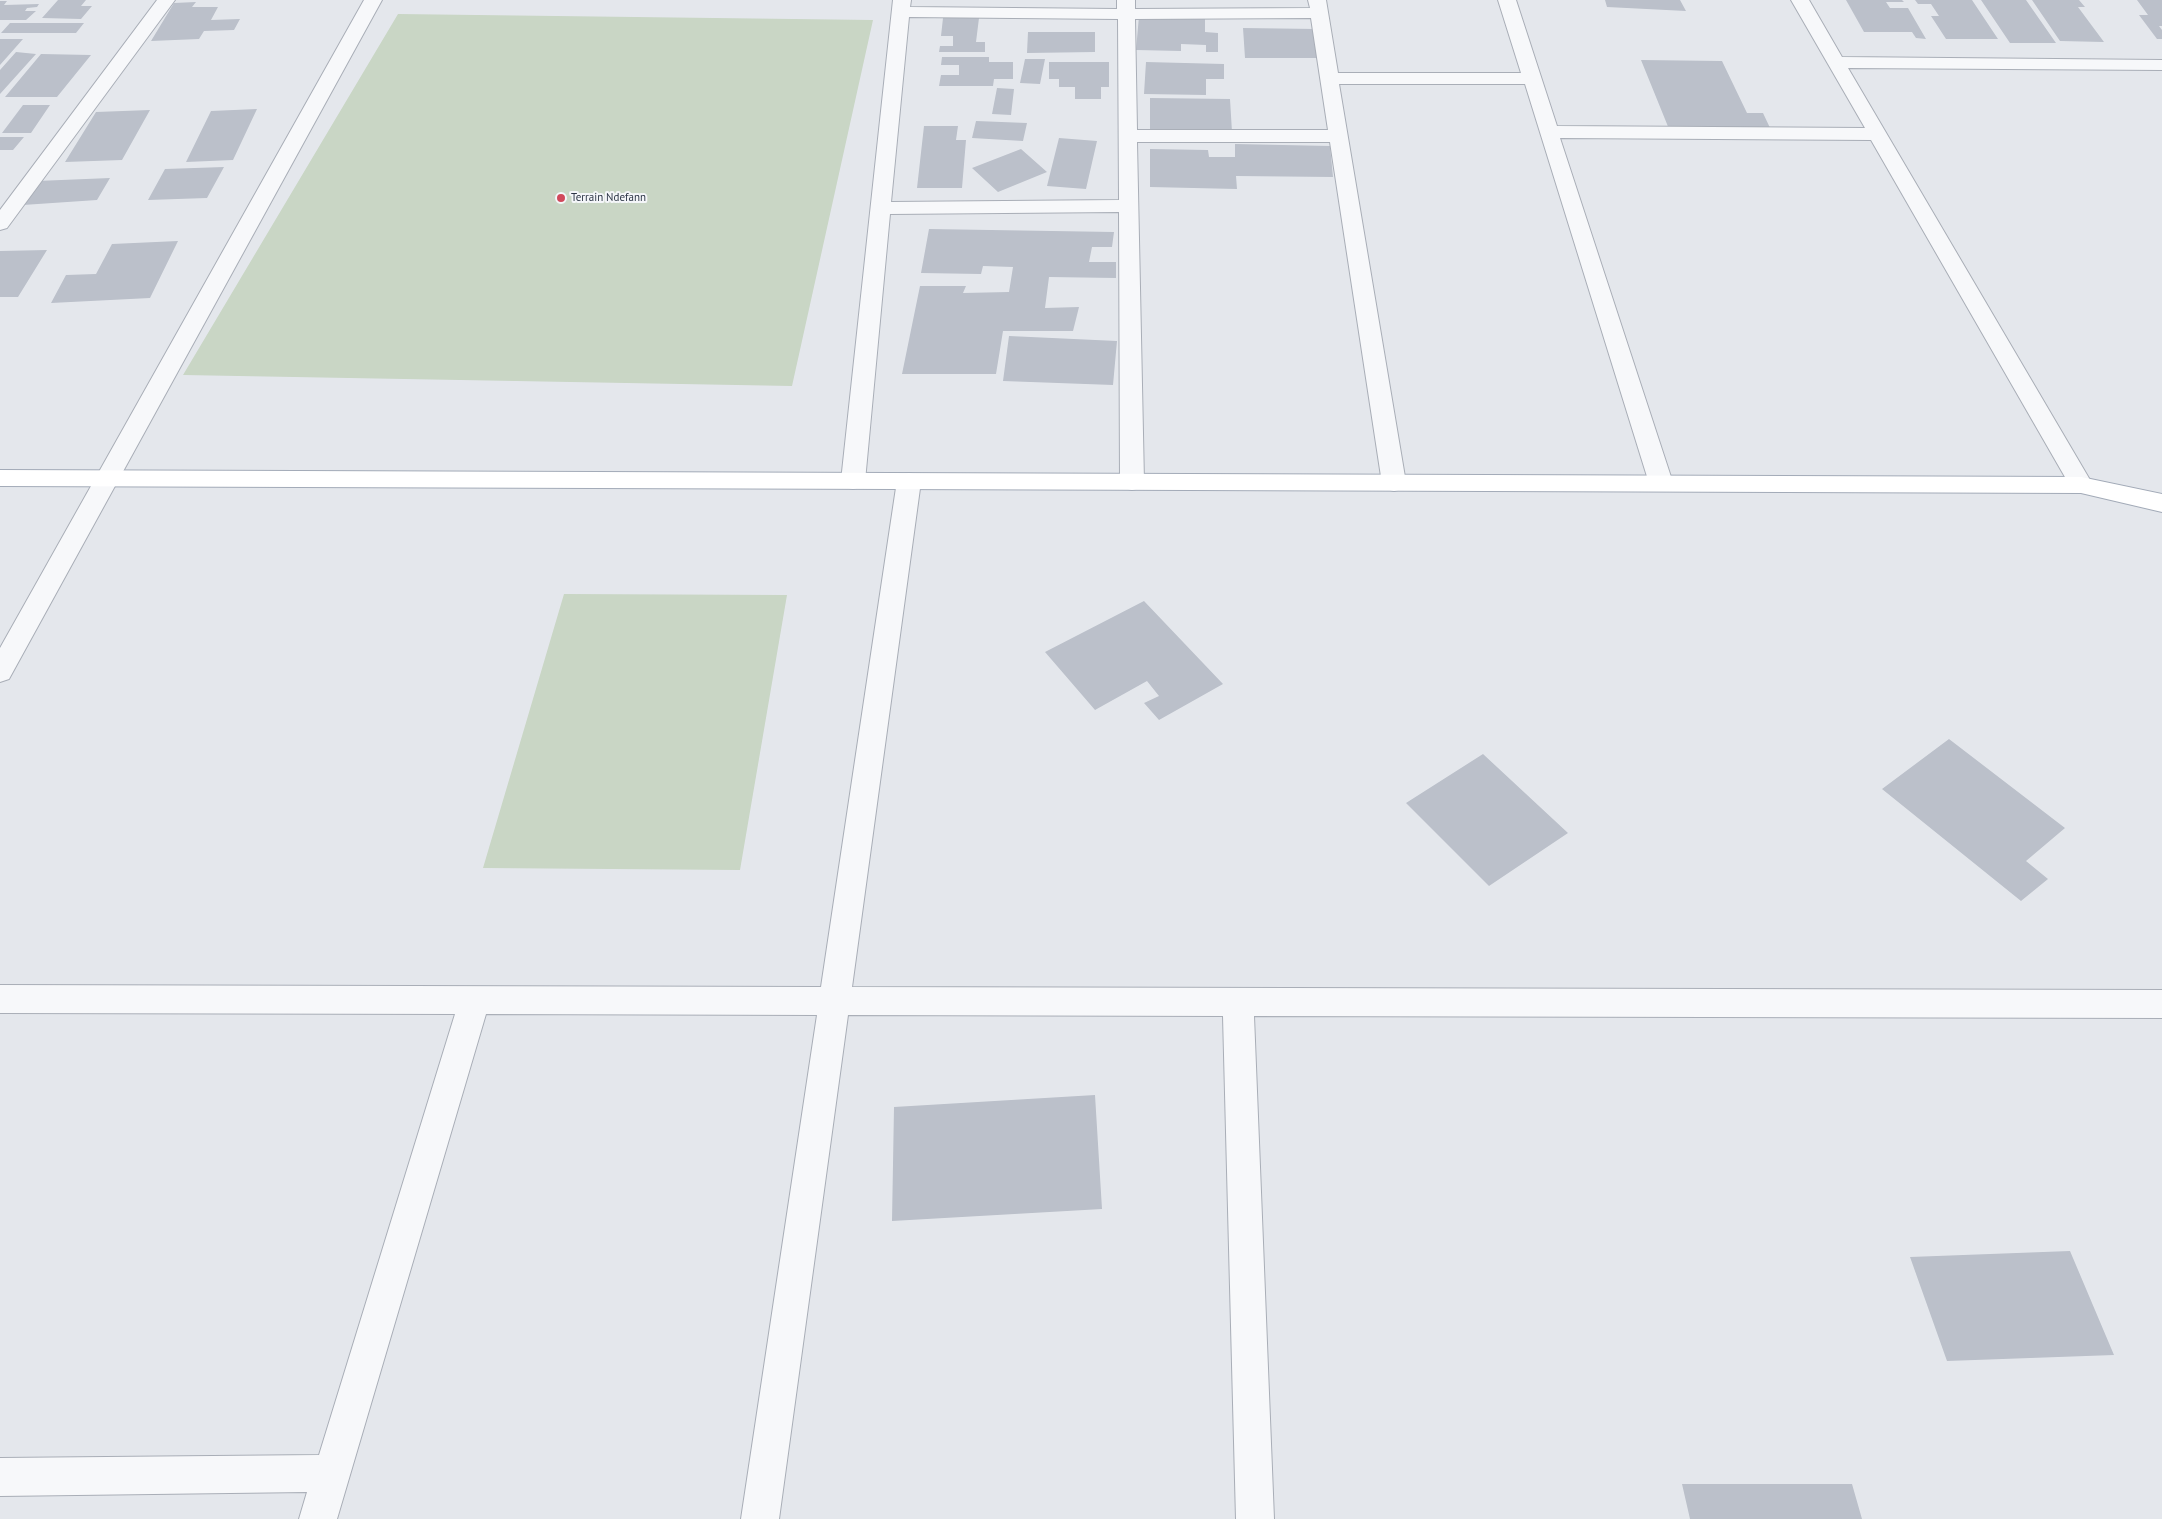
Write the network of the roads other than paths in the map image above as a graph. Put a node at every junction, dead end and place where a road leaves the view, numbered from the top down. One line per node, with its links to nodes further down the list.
1 (166, 0): 18 (street)
2 (373, 0): 20 (street)
3 (1507, 0): 11 (street)
4 (1800, 0): 8 (street)
5 (901, 6): 7 (street); 17 (street)
6 (1318, 6): 7 (street); 10 (street)
7 (1126, 7): 14 (street)
8 (1836, 62): 9 (street); 13 (street)
9 (2162, 65)
10 (1329, 78): 11 (street); 15 (street)
11 (1532, 79): 12 (street)
12 (1549, 132): 13 (street); 25 (street)
13 (1877, 134): 26 (street)
14 (1128, 136): 15 (street); 16 (street)
15 (1338, 136): 24 (street)
16 (1129, 206): 17 (street); 23 (street)
17 (881, 208): 21 (street)
18 (0, 224)
19 (0, 478): 20 (main road)
20 (107, 478): 21 (main road); 28 (street)
21 (853, 481): 22 (main road)
22 (909, 481): 23 (main road); 31 (street)
23 (1132, 482): 24 (main road)
24 (1394, 483): 25 (main road)
25 (1660, 483): 26 (main road)
26 (2081, 485): 27 (main road)
27 (2162, 503)
28 (0, 672)
29 (0, 999): 30 (street)
30 (474, 1000): 31 (street); 34 (street)
31 (834, 1001): 32 (street); 37 (street)
32 (1238, 1002): 33 (street); 38 (street)
33 (2162, 1004)
34 (331, 1473): 35 (street); 36 (street)
35 (0, 1478)
36 (318, 1519)
37 (760, 1519)
38 (1255, 1519)

